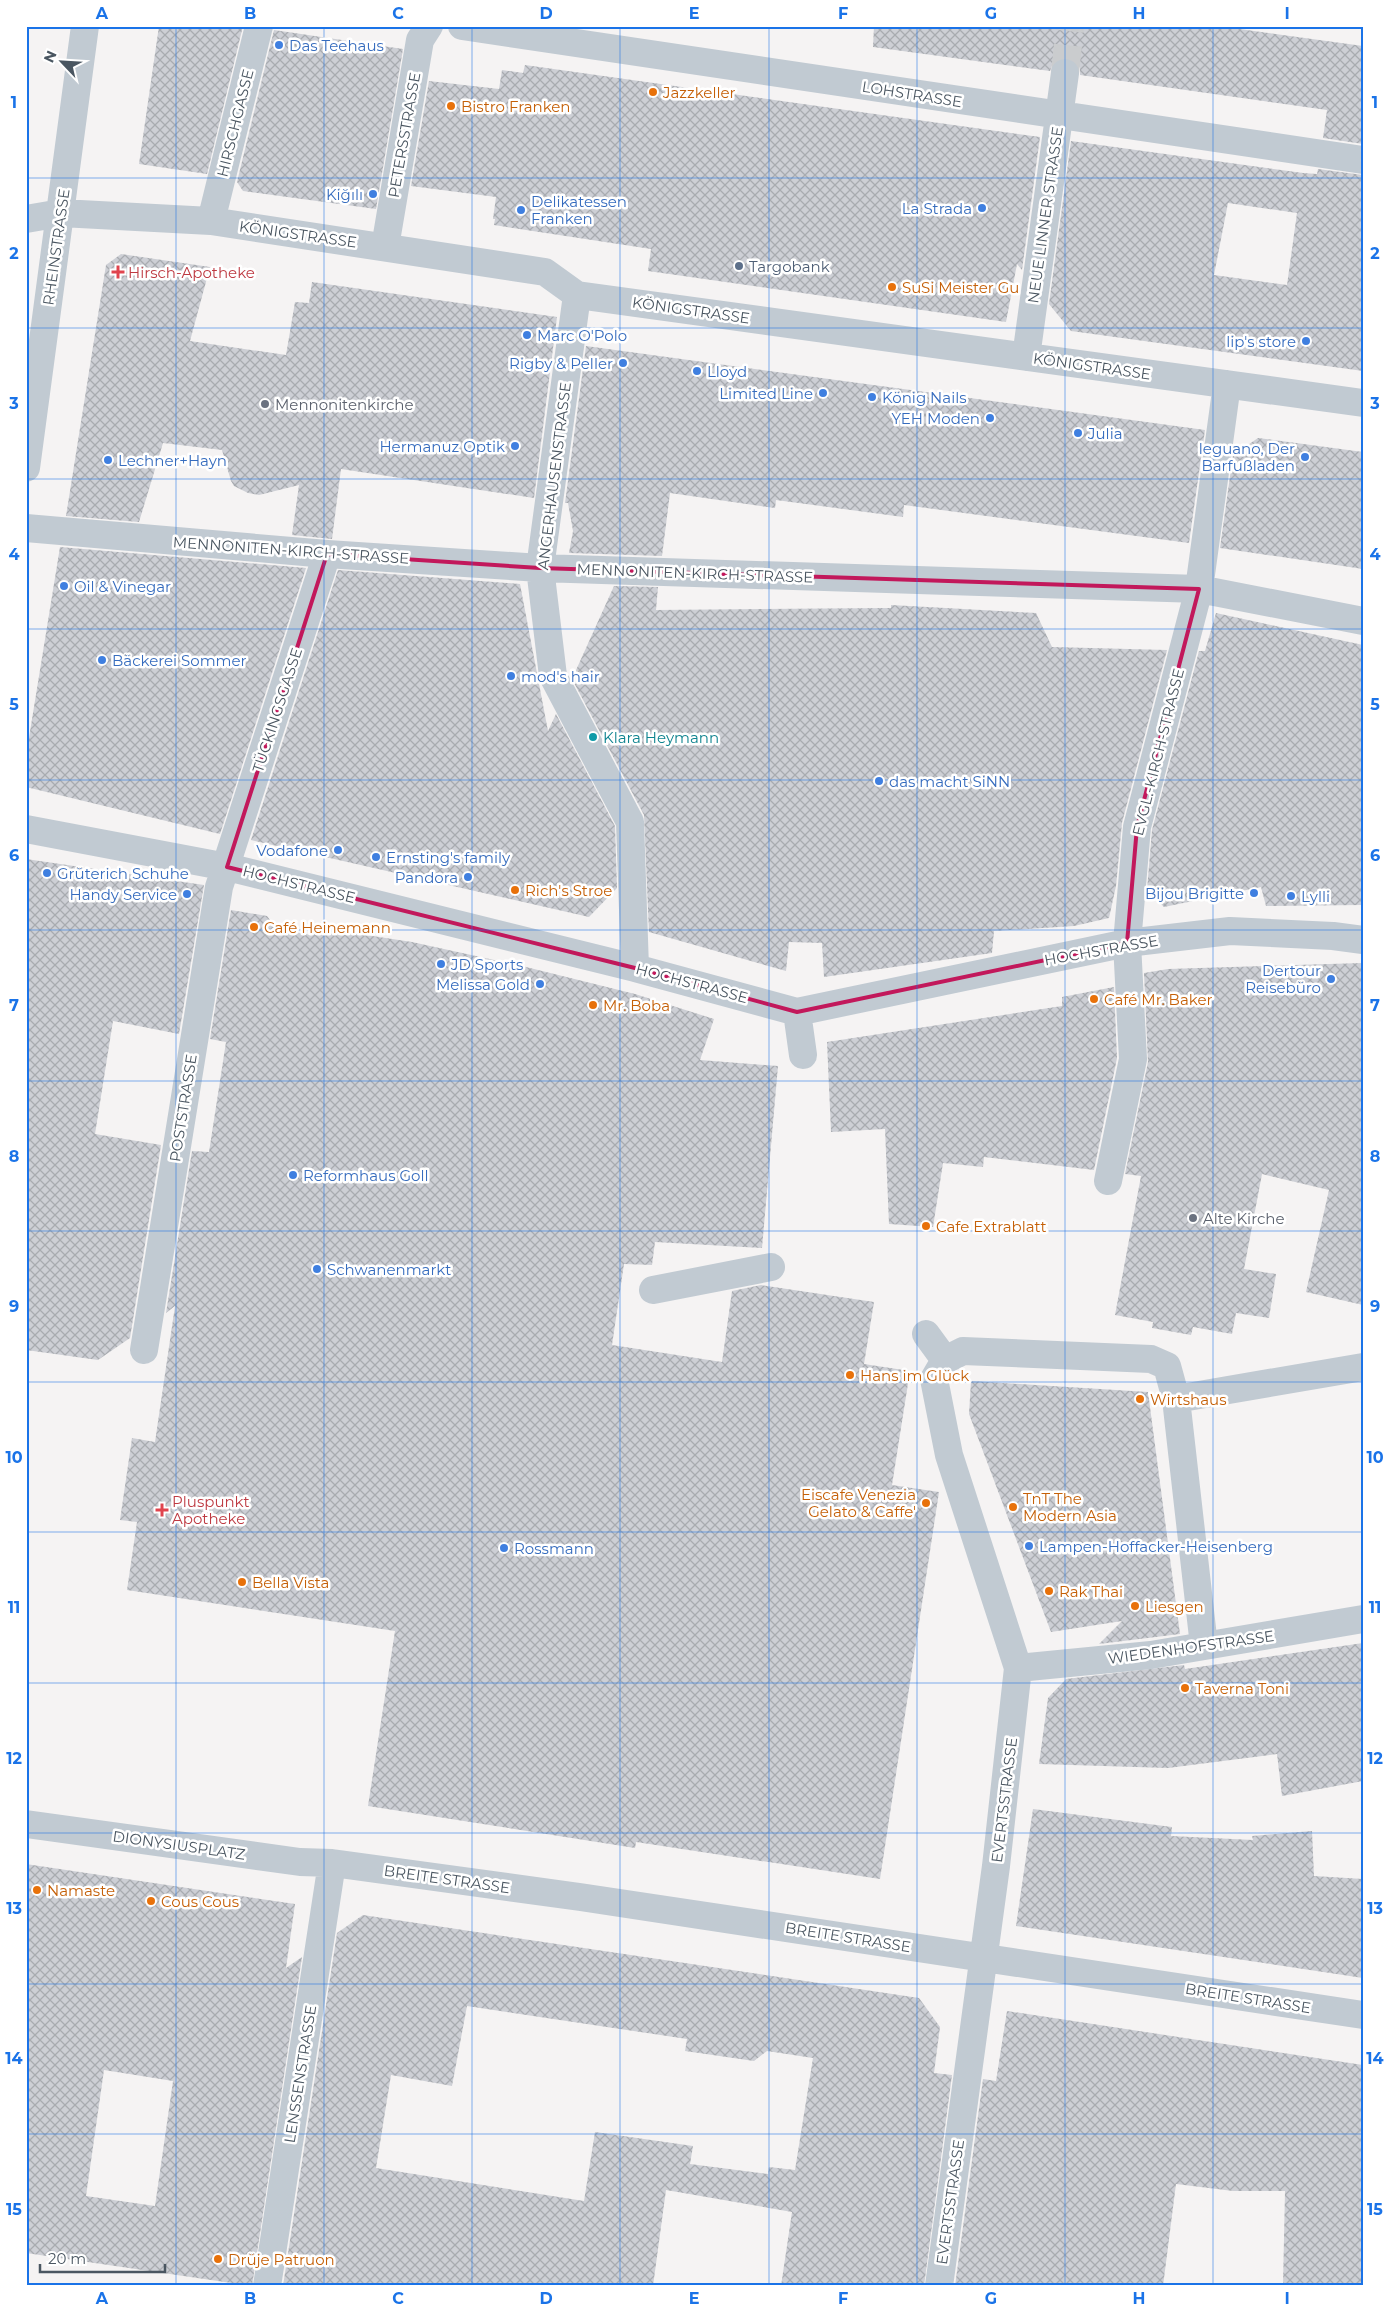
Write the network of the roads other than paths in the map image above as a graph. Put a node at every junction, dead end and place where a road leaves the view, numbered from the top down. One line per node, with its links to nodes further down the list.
1 (85, 26): 8 (street, RHEINSTRASSE)
2 (259, 26): 10 (street, HIRSCHGASSE)
3 (429, 26): 11 (street, PETERSSTRASSE)
4 (462, 26): 6 (street, LOHSTRASSE)
5 (1065, 73): 6 (street, NEUE LINNER STRASSE)
6 (1058, 116): 7 (street, LOHSTRASSE); 13 (street, NEUE LINNER STRASSE)
7 (1363, 160)
8 (61, 213): 9 (street, KÖNIGSTRASSE); 10 (street, KÖNIGSTRASSE); 16 (street, RHEINSTRASSE)
9 (26, 218)
10 (211, 221): 11 (street, KÖNIGSTRASSE)
11 (385, 247): 12 (street, KÖNIGSTRASSE)
12 (578, 295): 13 (street, KÖNIGSTRASSE); 19 (street, ANGERHAUSENSTRASSE)
13 (1026, 357): 14 (street, KÖNIGSTRASSE)
14 (1227, 384): 15 (street, KÖNIGSTRASSE); 20 (street, EVGL.-KIRCH-STRASSE)
15 (1363, 403)
16 (26, 468)
17 (26, 528): 18 (street, MENNONITEN-KIRCH-STRASSE)
18 (327, 554): 19 (street, MENNONITEN-KIRCH-STRASSE); 23 (street, TÜCKINGSGASSE)
19 (540, 568): 20 (street, MENNONITEN-KIRCH-STRASSE); 26 (street, ANGERHAUSENSTRASSE)
20 (1199, 589): 21 (street, MENNONITEN-KIRCH-STRASSE); 25 (street, EVGL.-KIRCH-STRASSE)
21 (1363, 621)
22 (26, 829): 23 (street, HOCHSTRASSE)
23 (227, 867): 26 (street, HOCHSTRASSE); 33 (street, POSTSTRASSE)
24 (1363, 940): 25 (street, HOCHSTRASSE)
25 (1128, 943): 27 (street, HOCHSTRASSE); 29 (street, EVGL.-KIRCH-STRASSE)
26 (635, 968): 27 (street, HOCHSTRASSE)
27 (797, 1012): 28 (street)
28 (803, 1055)
29 (1108, 1181)
30 (770, 1267): 31 (street)
31 (654, 1290)
32 (926, 1334): 34 (street)
33 (144, 1350)
34 (946, 1360): 36 (street); 39 (street, EVERTSSTRASSE)
35 (1363, 1367): 36 (street)
36 (1176, 1399): 38 (street)
37 (1363, 1619): 38 (street, WIEDENHOFSTRASSE)
38 (1204, 1646): 39 (street, WIEDENHOFSTRASSE)
39 (1018, 1668): 42 (street, EVERTSSTRASSE)
40 (26, 1824): 41 (street, DIONYSIUSPLATZ)
41 (332, 1863): 42 (street, BREITE STRASSE); 44 (street, LENSSENSTRASSE)
42 (982, 1958): 43 (street, BREITE STRASSE); 45 (street, EVERTSSTRASSE)
43 (1363, 2015)
44 (267, 2286)
45 (939, 2286)

